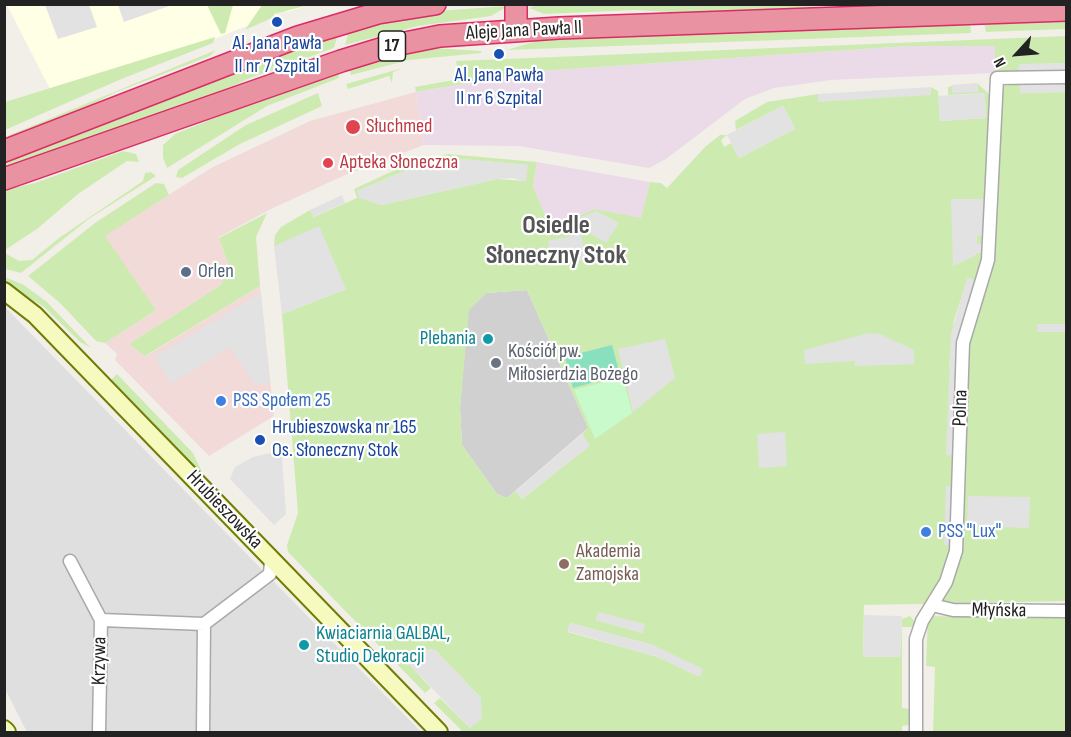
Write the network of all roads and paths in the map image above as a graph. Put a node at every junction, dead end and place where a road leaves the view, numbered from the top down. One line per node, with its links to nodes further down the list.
1 (435, 4): 7 (highway, 17)
2 (516, 4): 5 (highway)
3 (1016, 8): 4 (highway, Aleje Jana Pawła II / 17); 5 (highway, Aleje Jana Pawła II / 17)
4 (1066, 10)
5 (516, 30): 8 (highway, Aleje Jana Pawła II / 17)
6 (1066, 77): 12 (street, Polna)
7 (4, 151)
8 (4, 179)
9 (4, 291): 10 (street, Hrubieszowska)
10 (271, 560): 15 (street); 18 (street, Hrubieszowska)
11 (70, 561): 14 (street, Krzywa)
12 (932, 605): 13 (street, Młyńska); 19 (street, Polna)
13 (1066, 611)
14 (101, 620): 15 (street); 16 (street, Krzywa)
15 (204, 624): 17 (street)
16 (99, 732)
17 (203, 732)
18 (439, 732)
19 (916, 732)

